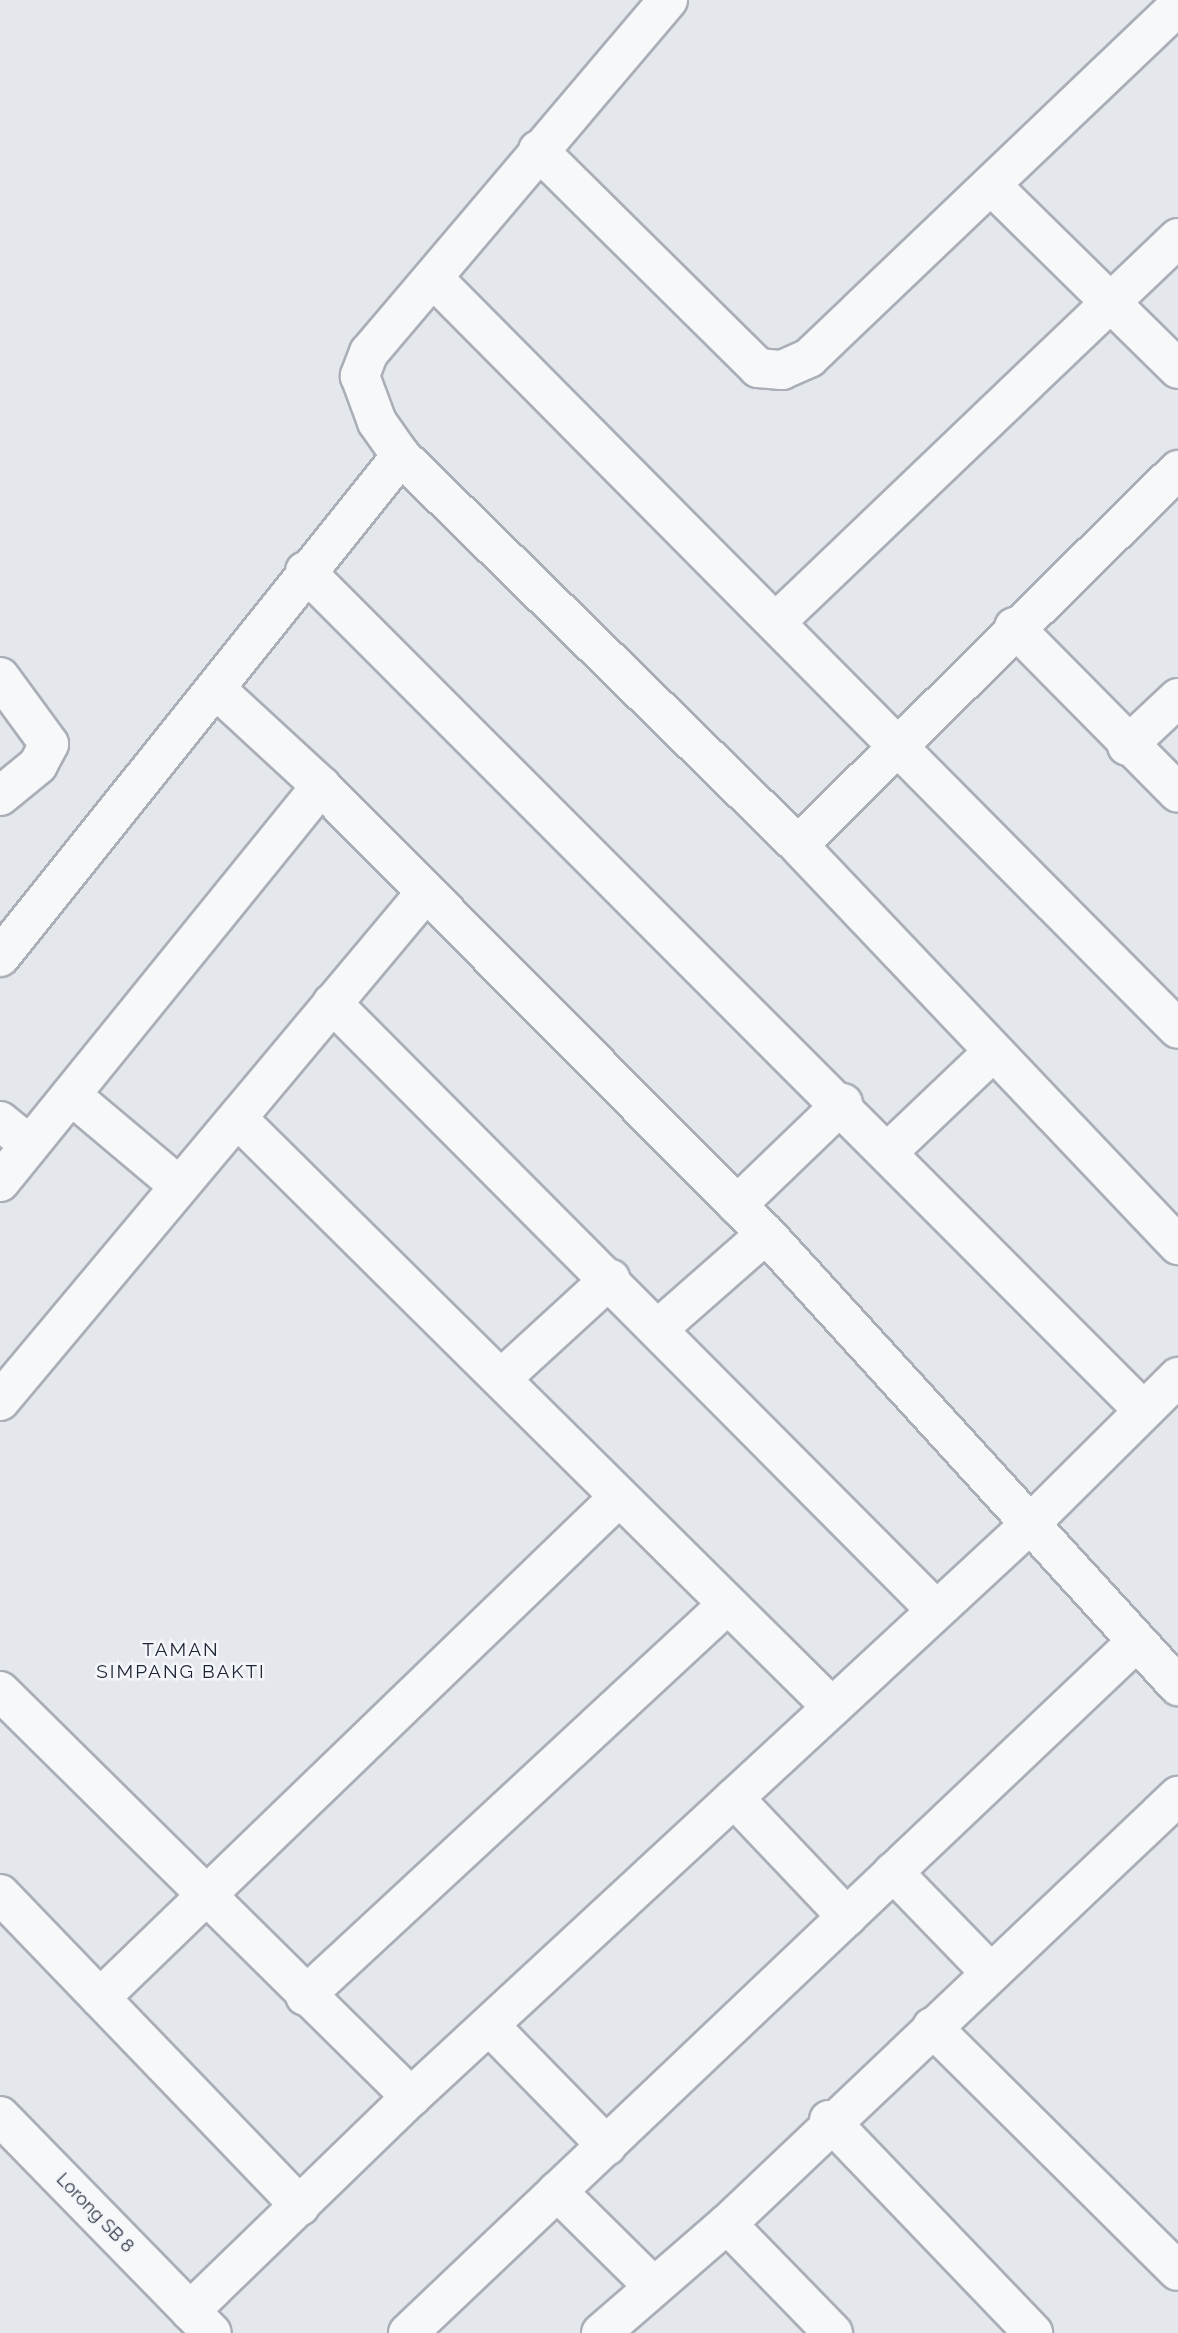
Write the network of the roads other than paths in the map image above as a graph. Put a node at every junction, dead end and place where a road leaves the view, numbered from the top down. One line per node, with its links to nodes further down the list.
1 (668, 0): 3 (street)
2 (1178, 6): 4 (street)
3 (538, 150): 4 (street); 6 (street)
4 (992, 186): 7 (street)
5 (1178, 238): 7 (street)
6 (434, 279): 9 (street); 12 (street)
7 (1111, 305): 8 (street); 12 (street)
8 (1178, 369)
9 (401, 456): 11 (street); 22 (street)
10 (1178, 470): 13 (street)
11 (305, 571): 15 (street); 29 (street)
12 (776, 622): 17 (street)
13 (1014, 627): 17 (street); 18 (street)
14 (0, 677): 21 (street)
15 (218, 691): 19 (street); 24 (street)
16 (1178, 698): 18 (street)
17 (897, 742): 22 (street); 26 (street)
18 (1127, 746): 20 (street)
19 (321, 786): 23 (street); 28 (street)
20 (1178, 793)
21 (0, 796)
22 (798, 845): 27 (street)
23 (426, 892): 25 (street); 36 (street)
24 (0, 957)
25 (332, 1003): 30 (street); 39 (street)
26 (1178, 1029)
27 (992, 1053): 33 (street); 38 (street)
28 (71, 1095): 32 (street); 35 (street)
29 (843, 1103): 33 (street); 36 (street)
30 (238, 1119): 35 (street); 42 (street)
31 (0, 1121): 32 (street)
32 (30, 1145): 34 (street)
33 (890, 1151): 44 (street)
34 (0, 1182)
35 (179, 1186): 43 (street)
36 (737, 1205): 37 (street)
37 (766, 1234): 40 (street); 46 (street)
38 (1178, 1245)
39 (610, 1279): 40 (street); 42 (street)
40 (659, 1328): 48 (street)
41 (1178, 1377): 44 (street)
42 (502, 1378): 45 (street)
43 (0, 1401)
44 (1143, 1410): 46 (street)
45 (619, 1497): 47 (street); 57 (street)
46 (1027, 1527): 48 (street); 49 (street)
47 (727, 1605): 52 (street); 60 (street)
48 (936, 1610): 52 (street)
49 (1135, 1643): 50 (street); 55 (street)
50 (1178, 1686)
51 (0, 1691): 57 (street)
52 (832, 1707): 54 (street)
53 (1178, 1796): 59 (street)
54 (734, 1798): 58 (street); 62 (street)
55 (894, 1872): 58 (street); 59 (street)
56 (0, 1894): 61 (street)
57 (209, 1900): 60 (street); 61 (street)
58 (847, 1917): 67 (street)
59 (989, 1971): 63 (street)
60 (306, 1996): 64 (street)
61 (100, 1998): 69 (street)
62 (491, 2027): 64 (street); 67 (street)
63 (932, 2027): 66 (street); 71 (street)
64 (411, 2097): 69 (street)
65 (0, 2116): 73 (street, Lorong SB 8)
66 (830, 2120): 70 (street); 77 (street)
67 (607, 2146): 68 (street)
68 (557, 2191): 72 (street); 75 (street)
69 (300, 2206): 73 (street)
70 (727, 2224): 72 (street); 74 (street)
71 (1178, 2271)
72 (654, 2287): 76 (street)
73 (201, 2322)
74 (821, 2329)
75 (408, 2333)
76 (601, 2333)
77 (1033, 2333)

